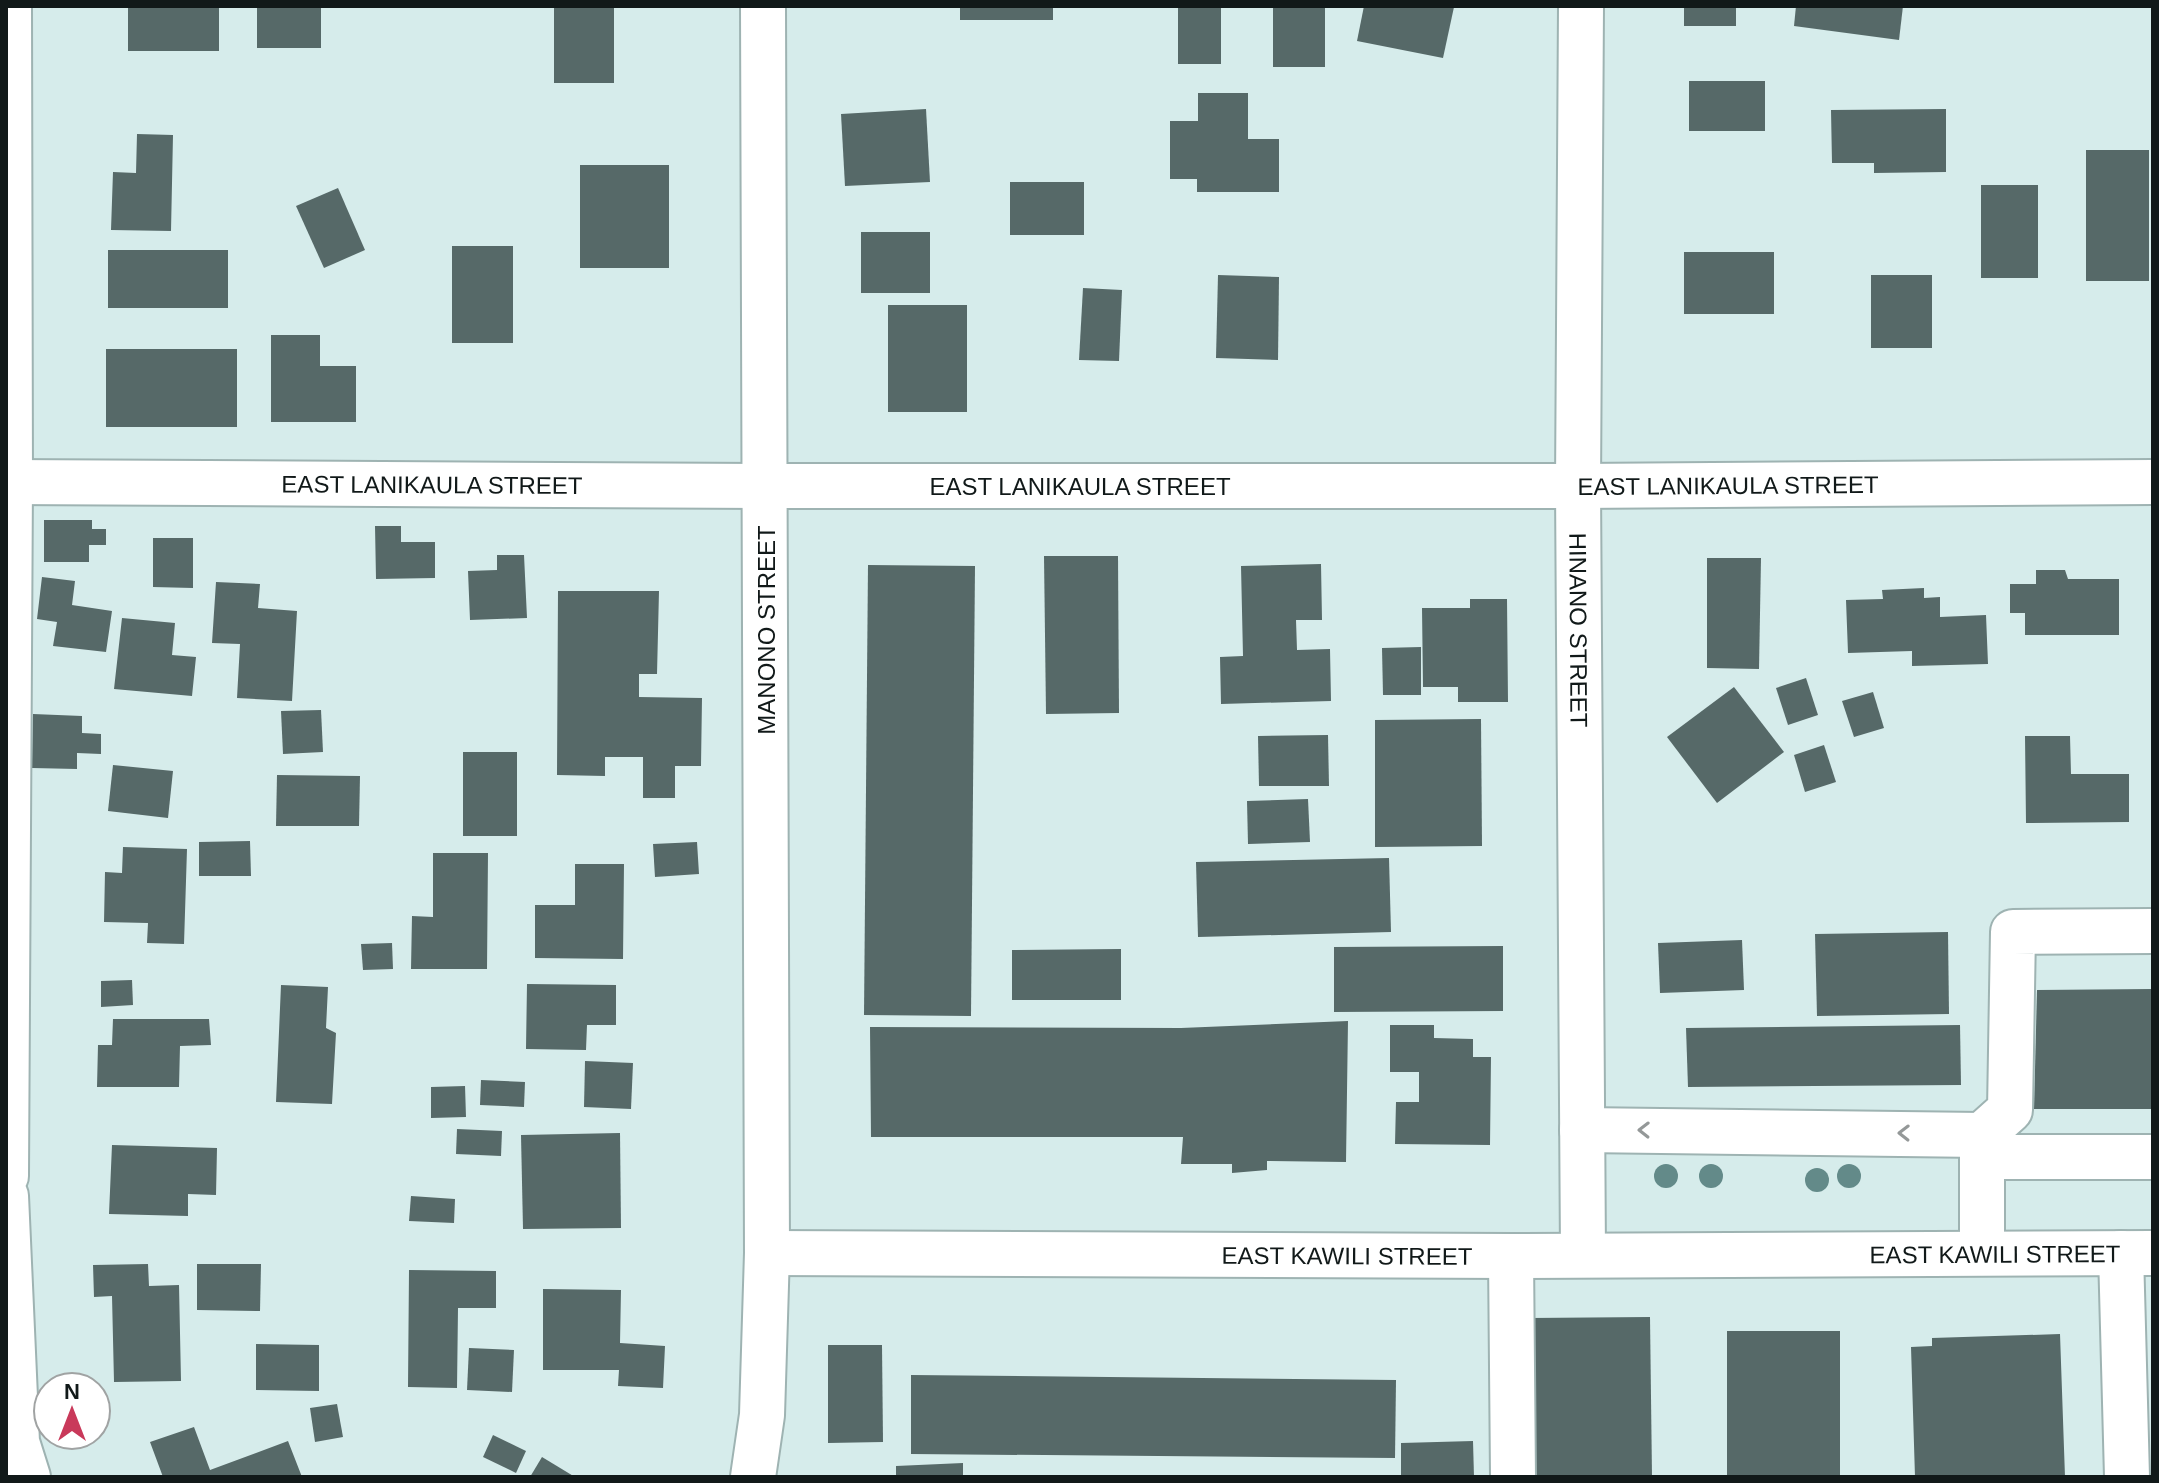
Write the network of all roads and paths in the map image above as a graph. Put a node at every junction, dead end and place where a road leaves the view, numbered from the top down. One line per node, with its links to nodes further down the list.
1 (9, 6): 4 (street)
2 (763, 6): 6 (street, MANONO STREET)
3 (1581, 6): 7 (street, HINANO STREET)
4 (8, 482): 6 (street, EAST LANIKAULA STREET); 12 (street)
5 (2153, 482): 7 (street, EAST LANIKAULA STREET)
6 (766, 486): 7 (street, EAST LANIKAULA STREET); 14 (street, MANONO STREET)
7 (1578, 486): 9 (street, HINANO STREET)
8 (2153, 931): 10 (street)
9 (1582, 1130): 10 (street, one-way to 9); 17 (street, HINANO STREET)
10 (1982, 1146): 11 (street); 15 (street)
11 (2153, 1157)
12 (6, 1176)
13 (6, 1196): 19 (street)
14 (767, 1253): 18 (street, EAST KAWILI STREET); 20 (street)
15 (1982, 1253): 16 (street, EAST KAWILI STREET); 17 (street, EAST KAWILI STREET)
16 (2137, 1253): 22 (street)
17 (1583, 1255): 18 (street, EAST KAWILI STREET)
18 (1511, 1256): 21 (street)
19 (28, 1477)
20 (753, 1477)
21 (1513, 1477)
22 (2127, 1477)

